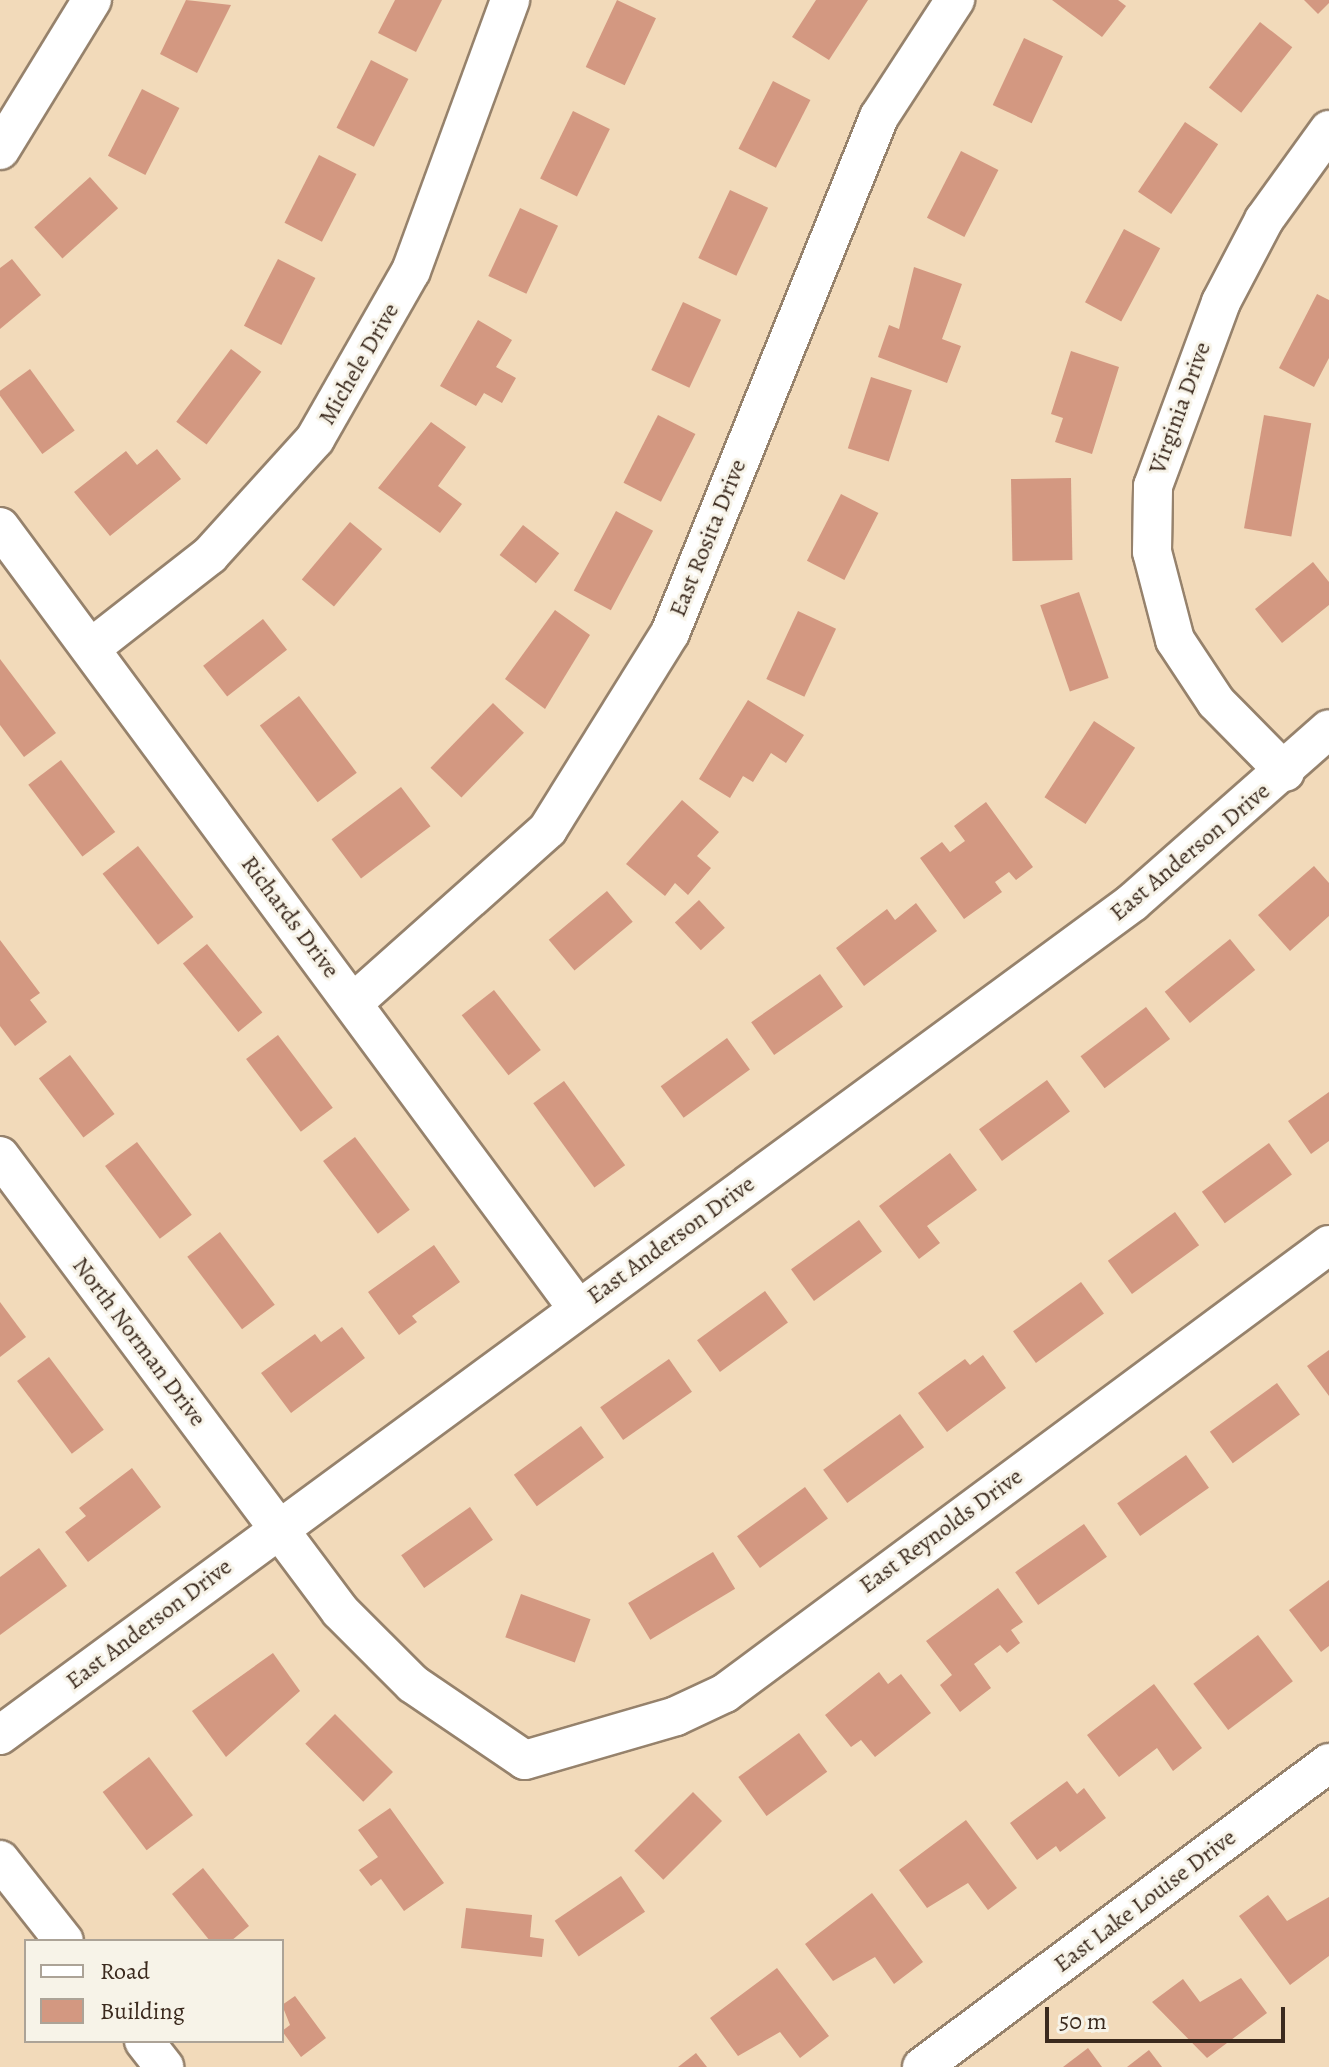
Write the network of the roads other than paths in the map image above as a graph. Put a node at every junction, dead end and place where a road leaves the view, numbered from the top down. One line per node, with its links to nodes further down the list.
1 (92, 0): 5 (street)
2 (510, 0): 7 (street, Michele Drive)
3 (955, 0): 10 (street, East Rosita Drive)
4 (1329, 130): 9 (street, Virginia Drive)
5 (0, 150)
6 (0, 527): 7 (street, Richards Drive)
7 (91, 648): 10 (street, Richards Drive)
8 (1329, 729): 9 (street, East Anderson Drive)
9 (1285, 772): 13 (street, East Anderson Drive)
10 (353, 1003): 13 (street, Richards Drive)
11 (0, 1156): 14 (street, North Norman Drive)
12 (1329, 1245): 16 (street, East Reynolds Drive)
13 (578, 1309): 14 (street, East Anderson Drive)
14 (278, 1528): 15 (street, East Anderson Drive); 16 (street, North Norman Drive)
15 (0, 1735)
16 (525, 1760)
17 (1329, 1763): 22 (street, East Lake Louise Drive)
18 (0, 1860): 19 (street)
19 (62, 1939)
20 (146, 2043): 21 (street)
21 (164, 2067)
22 (922, 2067)

